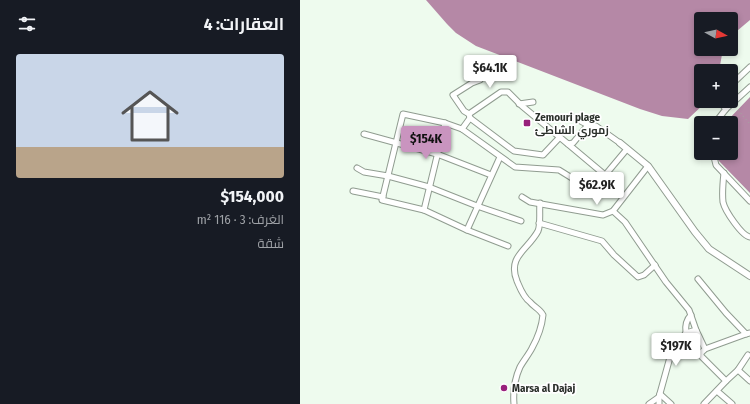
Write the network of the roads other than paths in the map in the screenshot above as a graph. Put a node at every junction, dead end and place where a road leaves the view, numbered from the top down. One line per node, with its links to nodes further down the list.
1 (750, 67): 2 (street)
2 (738, 78)
3 (480, 80): 8 (street)
4 (750, 87): 7 (street)
5 (533, 102): 6 (street)
6 (519, 104): 8 (street); 15 (street)
7 (726, 109): 10 (street)
8 (469, 116): 13 (street); 15 (street)
9 (571, 116): 12 (street)
10 (720, 116)
11 (445, 123): 13 (street); 17 (street); 20 (street)
12 (588, 125): 16 (street); 18 (street)
13 (462, 129): 21 (street)
14 (364, 134): 17 (street)
15 (559, 138): 18 (street)
16 (620, 143): 19 (main road)
17 (396, 144): 20 (street); 28 (street)
18 (568, 144): 27 (street)
19 (627, 149): 23 (main road); 27 (street)
20 (437, 154): 26 (street); 29 (street)
21 (500, 157): 26 (street); 27 (street)
22 (715, 160): 25 (street)
23 (648, 166): 37 (street); 46 (main road)
24 (357, 168): 28 (street)
25 (724, 173): 33 (street); 43 (street)
26 (491, 175): 35 (street)
27 (605, 175)
28 (388, 176): 29 (street); 31 (street)
29 (429, 187): 35 (street); 36 (street)
30 (353, 191): 31 (street)
31 (383, 197): 36 (street)
32 (522, 198): 34 (street)
33 (750, 201)
34 (540, 203): 37 (street); 39 (street)
35 (477, 206): 38 (street); 41 (street)
36 (424, 210): 41 (street)
37 (613, 211): 45 (street)
38 (521, 221)
39 (539, 223): 40 (street); 42 (street)
40 (546, 226): 42 (street); 45 (street)
41 (467, 230): 44 (street)
42 (538, 230): 59 (street)
43 (750, 237)
44 (508, 246)
45 (655, 265): 48 (street)
46 (750, 276)
47 (698, 279): 51 (street)
48 (691, 315): 49 (street); 50 (street)
49 (696, 330): 50 (street); 52 (street)
50 (686, 333): 58 (street)
51 (748, 333): 52 (street)
52 (705, 349): 55 (street)
53 (748, 354): 54 (street)
54 (738, 370): 55 (street); 56 (street)
55 (726, 381): 57 (street)
56 (750, 381)
57 (717, 391): 63 (street); 64 (street)
58 (659, 396): 60 (street); 61 (street); 62 (street)
59 (514, 404)
60 (649, 404)
61 (659, 404)
62 (671, 404)
63 (704, 404)
64 (732, 404)

